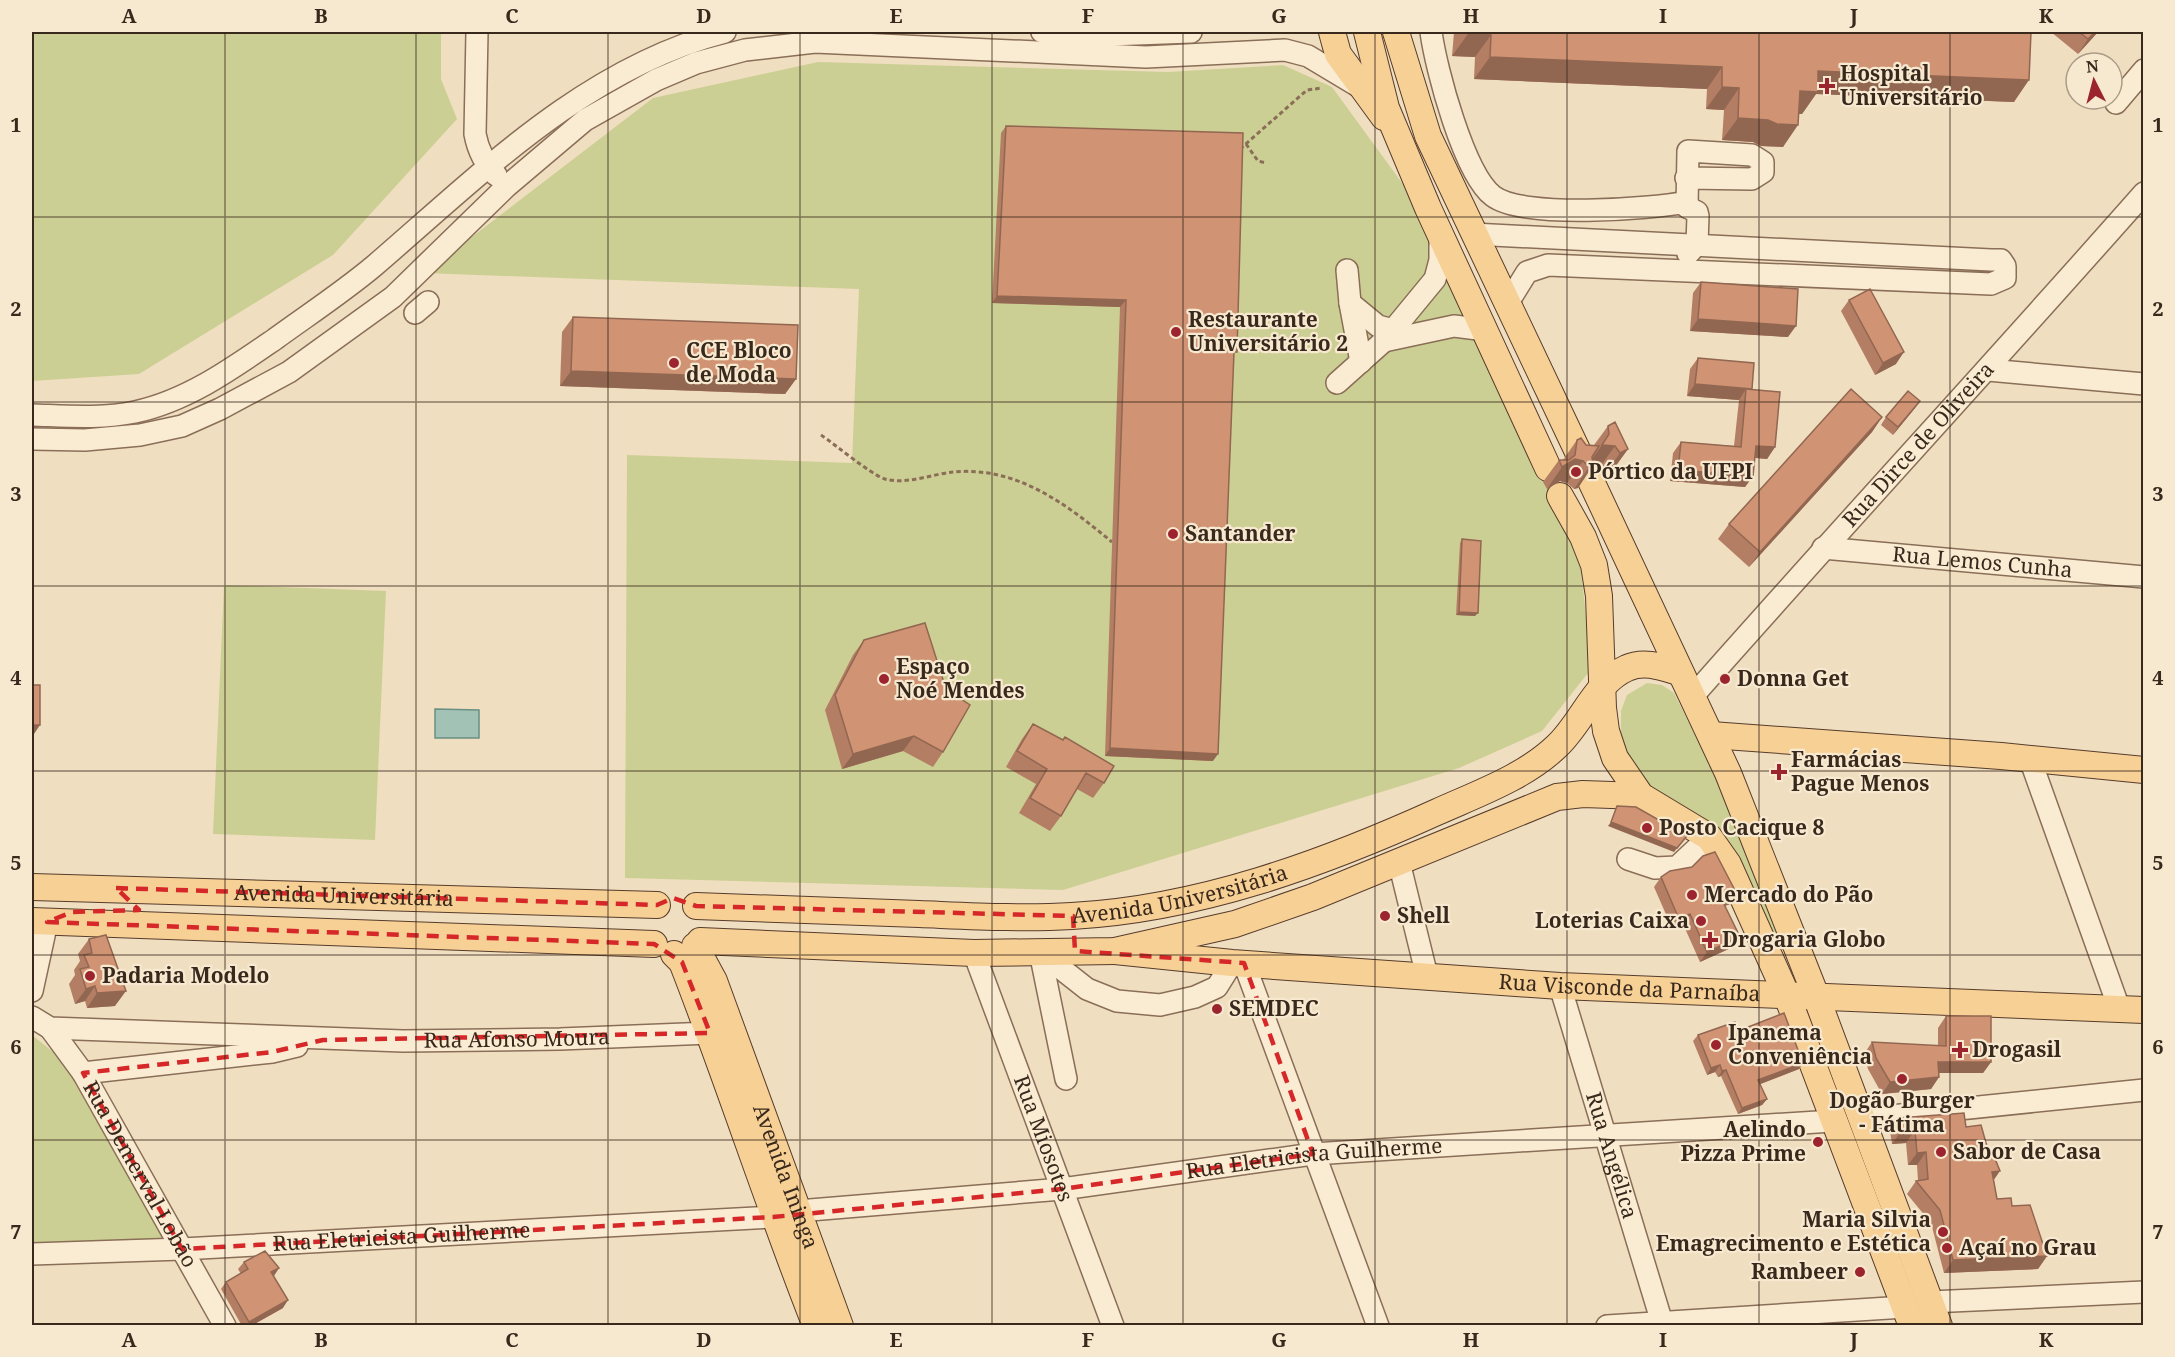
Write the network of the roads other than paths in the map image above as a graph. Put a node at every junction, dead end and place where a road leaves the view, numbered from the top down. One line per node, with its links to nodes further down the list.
1 (477, 32): 14 (street)
2 (725, 32): 14 (street)
3 (1042, 32): 4 (street)
4 (1049, 32): 5 (street)
5 (1191, 32)
6 (1332, 32): 11 (main road)
7 (1367, 32): 13 (main road)
8 (1396, 32): 20 (main road)
9 (1431, 32): 18 (street)
10 (2144, 70): 12 (street)
11 (1362, 89): 13 (main road); 16 (street)
12 (2124, 93)
13 (1396, 132): 19 (main road)
14 (487, 166): 16 (street); 34 (street)
15 (1686, 178): 15 (street); 18 (street)
16 (507, 186): 38 (street)
17 (2144, 193): 35 (street, Rua Dirce de Oliveira)
18 (1687, 205): 22 (street); 23 (street)
19 (1440, 233): 31 (main road); 32 (street)
20 (1473, 234): 21 (street); 29 (main road)
21 (1587, 239): 22 (street); 25 (street)
22 (1674, 243): 23 (street)
23 (1697, 244): 24 (street); 27 (street)
24 (1805, 250): 28 (street); 28 (street)
25 (1590, 266): 27 (street); 29 (street)
26 (1347, 270): 30 (street)
27 (1674, 270): 28 (street)
28 (1804, 275)
29 (1509, 302): 39 (main road)
30 (1350, 303): 32 (street); 33 (street)
31 (1486, 330): 32 (street); 40 (main road)
32 (1388, 336): 33 (street)
33 (1361, 362): 36 (street)
34 (236, 366): 38 (street); 41 (street)
35 (1988, 370): 37 (street); 47 (street, Rua Dirce de Oliveira)
36 (1337, 383)
37 (2144, 384)
38 (255, 391): 42 (street)
39 (1553, 397): 40 (main road); 43 (main road)
40 (1522, 410): 44 (main road)
41 (32, 415)
42 (32, 438)
43 (1579, 454)
44 (1548, 468)
45 (1591, 481): 49 (main road)
46 (1560, 495): 50 (main road)
47 (1823, 548): 48 (street, Rua Lemos Cunha); 51 (street, Rua Dirce de Oliveira)
48 (2144, 577)
49 (1678, 672): 50 (main road); 51 (main road)
50 (1603, 686): 55 (main road); 56 (main road, Avenida Universitária)
51 (1692, 697): 52 (main road)
52 (1711, 735): 53 (main road); 76 (main road)
53 (2030, 759): 54 (main road); 77 (street)
54 (2144, 770)
55 (1641, 796): 57 (main road); 59 (main road, Avenida Universitária)
56 (1400, 829): 59 (main road); 64 (main road, Avenida Universitária)
57 (1709, 837): 58 (street); 75 (main road)
58 (1628, 859)
59 (1404, 860): 68 (main road, Avenida Universitária); 72 (street)
60 (32, 887): 61 (main road, Avenida Universitária)
61 (116, 888): 62 (main road, Avenida Universitária); 65 (main road)
62 (657, 904): 63 (main road); 66 (main road)
63 (696, 906): 64 (main road, Avenida Universitária); 66 (main road)
64 (1073, 916): 67 (main road)
65 (39, 922): 66 (main road, Avenida Universitária); 74 (street)
66 (681, 946): 69 (main road, Avenida Universitária); 80 (main road)
67 (1075, 951): 68 (main road, Avenida Universitária); 70 (main road, Avenida Universitária)
68 (1115, 951): 71 (main road, Rua Visconde da Parnaíba)
69 (974, 952): 70 (main road, Avenida Universitária); 89 (street, Rua Miosotes)
70 (1040, 952): 71 (street); 83 (street)
71 (1238, 963): 72 (main road, Rua Visconde da Parnaíba); 88 (street)
72 (1427, 976): 73 (main road, Rua Visconde da Parnaíba)
73 (1560, 986): 75 (main road, Rua Visconde da Parnaíba); 87 (street, Rua Angélica)
74 (32, 991)
75 (1787, 996): 76 (main road, Rua Visconde da Parnaíba); 86 (main road)
76 (1816, 996): 77 (main road, Rua Visconde da Parnaíba); 85 (main road)
77 (2131, 1009)
78 (32, 1017): 79 (street, Rua Afonso Moura)
79 (50, 1028): 81 (street, Rua Afonso Moura); 82 (street, Rua Demerval Lobão)
80 (720, 1030): 81 (street, Rua Afonso Moura); 90 (main road, Avenida Ininga); 91 (main road, Avenida Ininga)
81 (323, 1040): 82 (street, Rua Afonso Moura)
82 (83, 1073): 92 (street, Rua Demerval Lobão)
83 (1066, 1079)
84 (2144, 1090): 85 (street)
85 (1862, 1119): 95 (main road)
86 (1833, 1121): 87 (street, Rua Eletricista Guilherme); 96 (main road)
87 (1605, 1137): 88 (street, Rua Eletricista Guilherme); 97 (street, Rua Angélica)
88 (1313, 1154): 89 (street, Rua Eletricista Guilherme); 102 (street)
89 (1062, 1189): 90 (street, Rua Eletricista Guilherme); 101 (street, Rua Miosotes)
90 (798, 1211): 91 (main road); 100 (main road, Avenida Ininga)
91 (773, 1217): 92 (street, Rua Eletricista Guilherme); 99 (main road, Avenida Ininga)
92 (182, 1248): 93 (street, Rua Eletricista Guilherme); 98 (street, Rua Demerval Lobão)
93 (32, 1254)
94 (2144, 1292): 95 (street)
95 (1935, 1314)
96 (1909, 1316): 97 (street)
97 (1663, 1324): 103 (street)
98 (225, 1326)
99 (816, 1326)
100 (840, 1326)
101 (1113, 1326)
102 (1378, 1326)
103 (1607, 1326)

